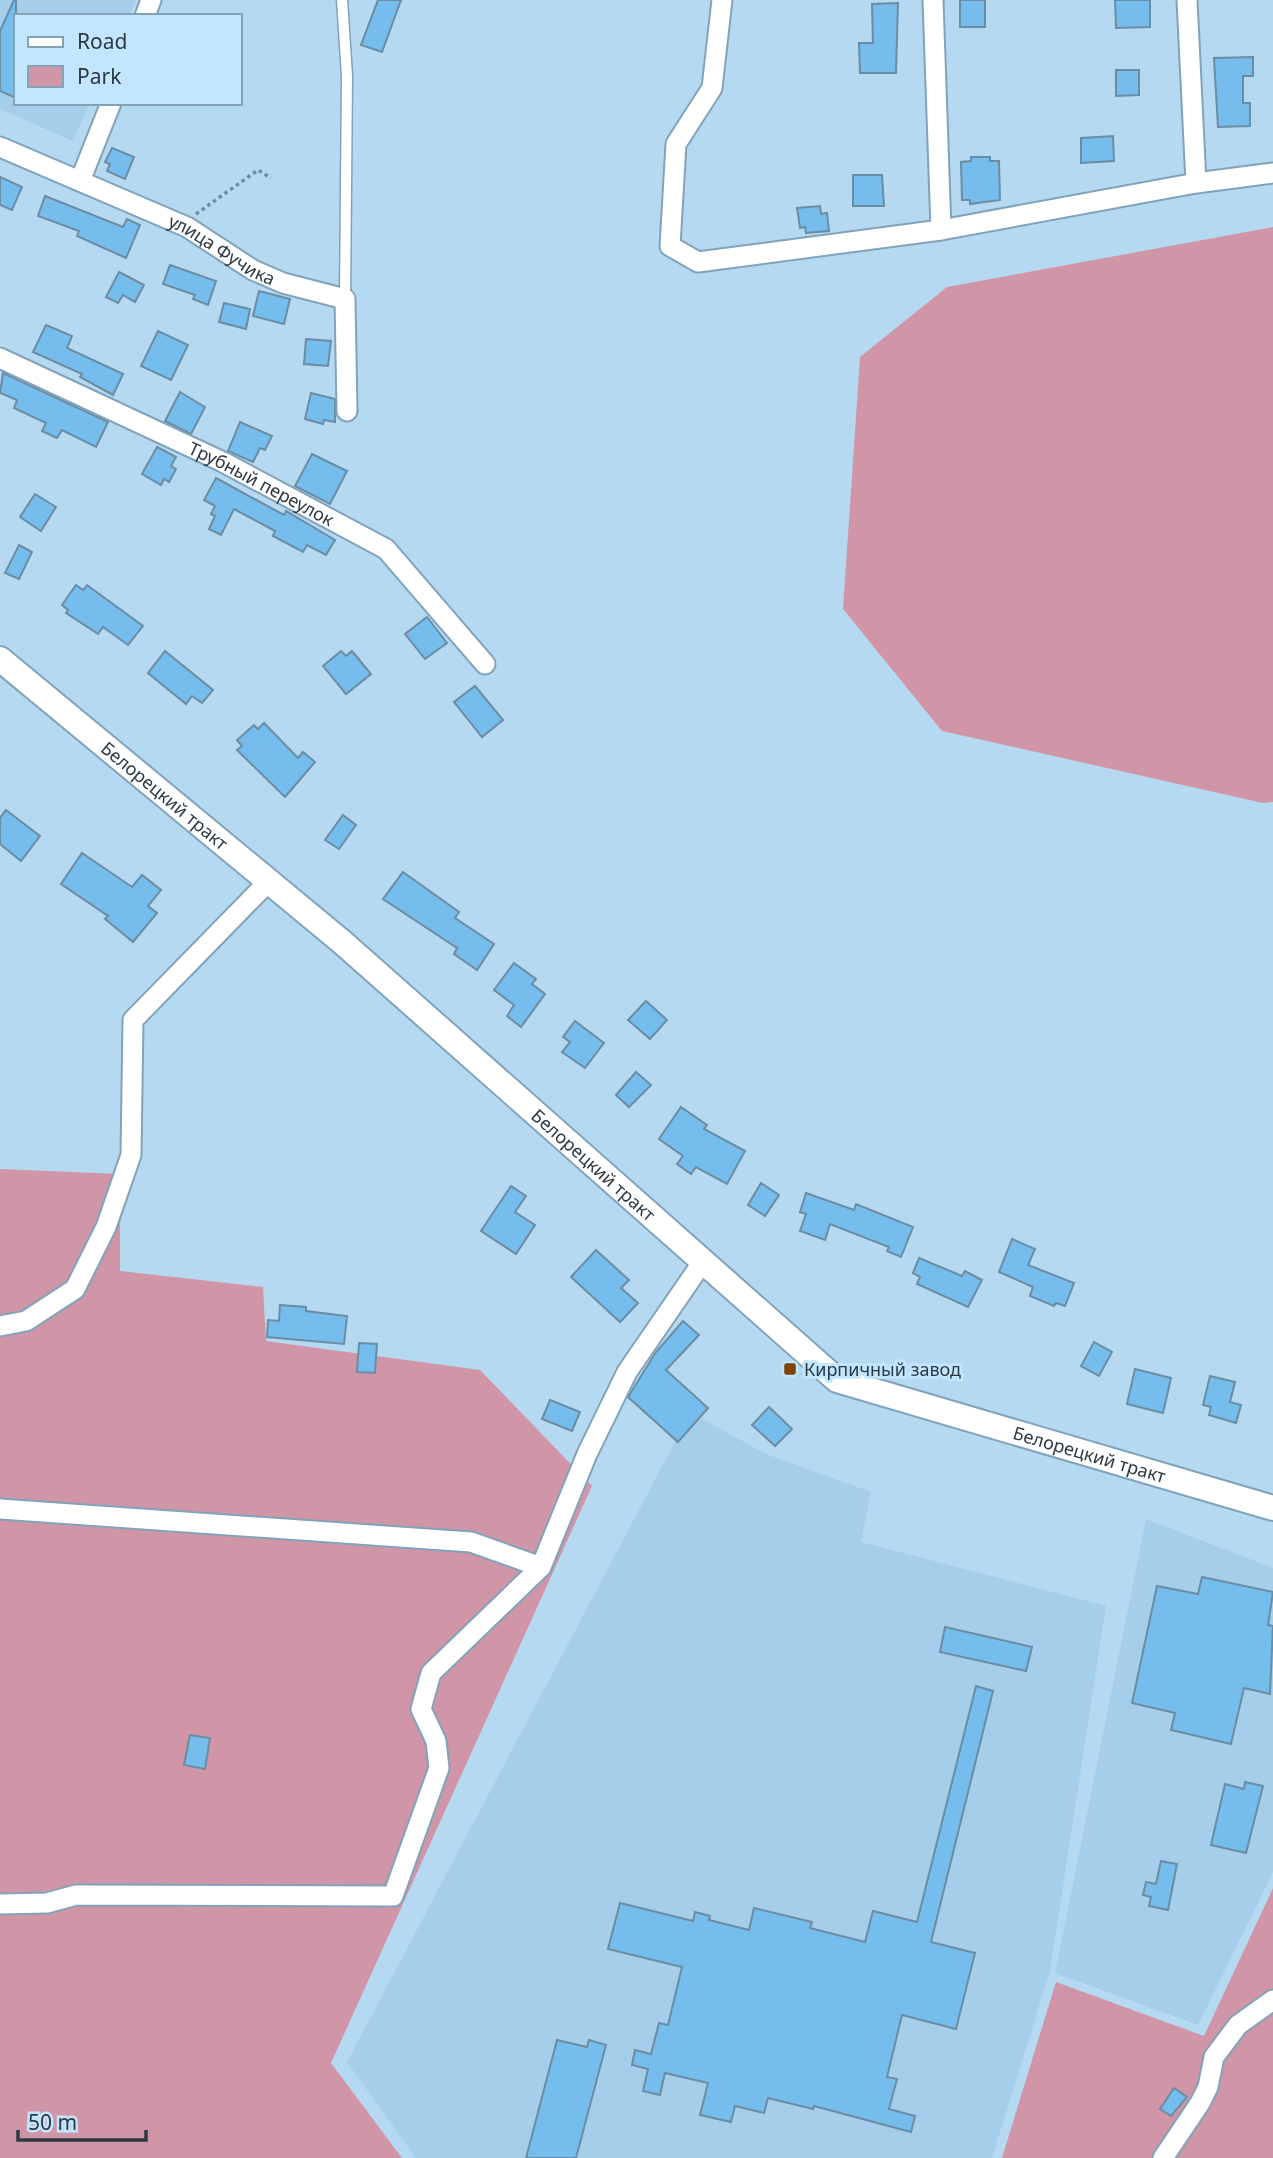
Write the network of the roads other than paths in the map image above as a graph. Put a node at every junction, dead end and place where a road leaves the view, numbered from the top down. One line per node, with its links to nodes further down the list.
1 (342, 0): 11 (lane)
2 (722, 0): 10 (street)
3 (933, 0): 10 (street)
4 (1187, 0): 9 (street)
5 (110, 105): 8 (street)
6 (0, 147): 8 (street, улица Фучика)
7 (1273, 173): 9 (street)
8 (80, 181): 11 (street, улица Фучика)
9 (1196, 183): 10 (street)
10 (941, 230)
11 (345, 299): 13 (street)
12 (0, 358): 15 (street, Трубный переулок)
13 (347, 411)
14 (0, 659): 16 (street, Белорецкий тракт)
15 (485, 664)
16 (268, 882): 17 (street, Белорецкий тракт); 18 (street)
17 (704, 1260): 19 (street, Белорецкий тракт); 21 (street)
18 (0, 1326)
19 (1273, 1508)
20 (0, 1509): 21 (street)
21 (541, 1567): 22 (street)
22 (0, 1904)
23 (1273, 2000): 24 (street)
24 (1163, 2158)

